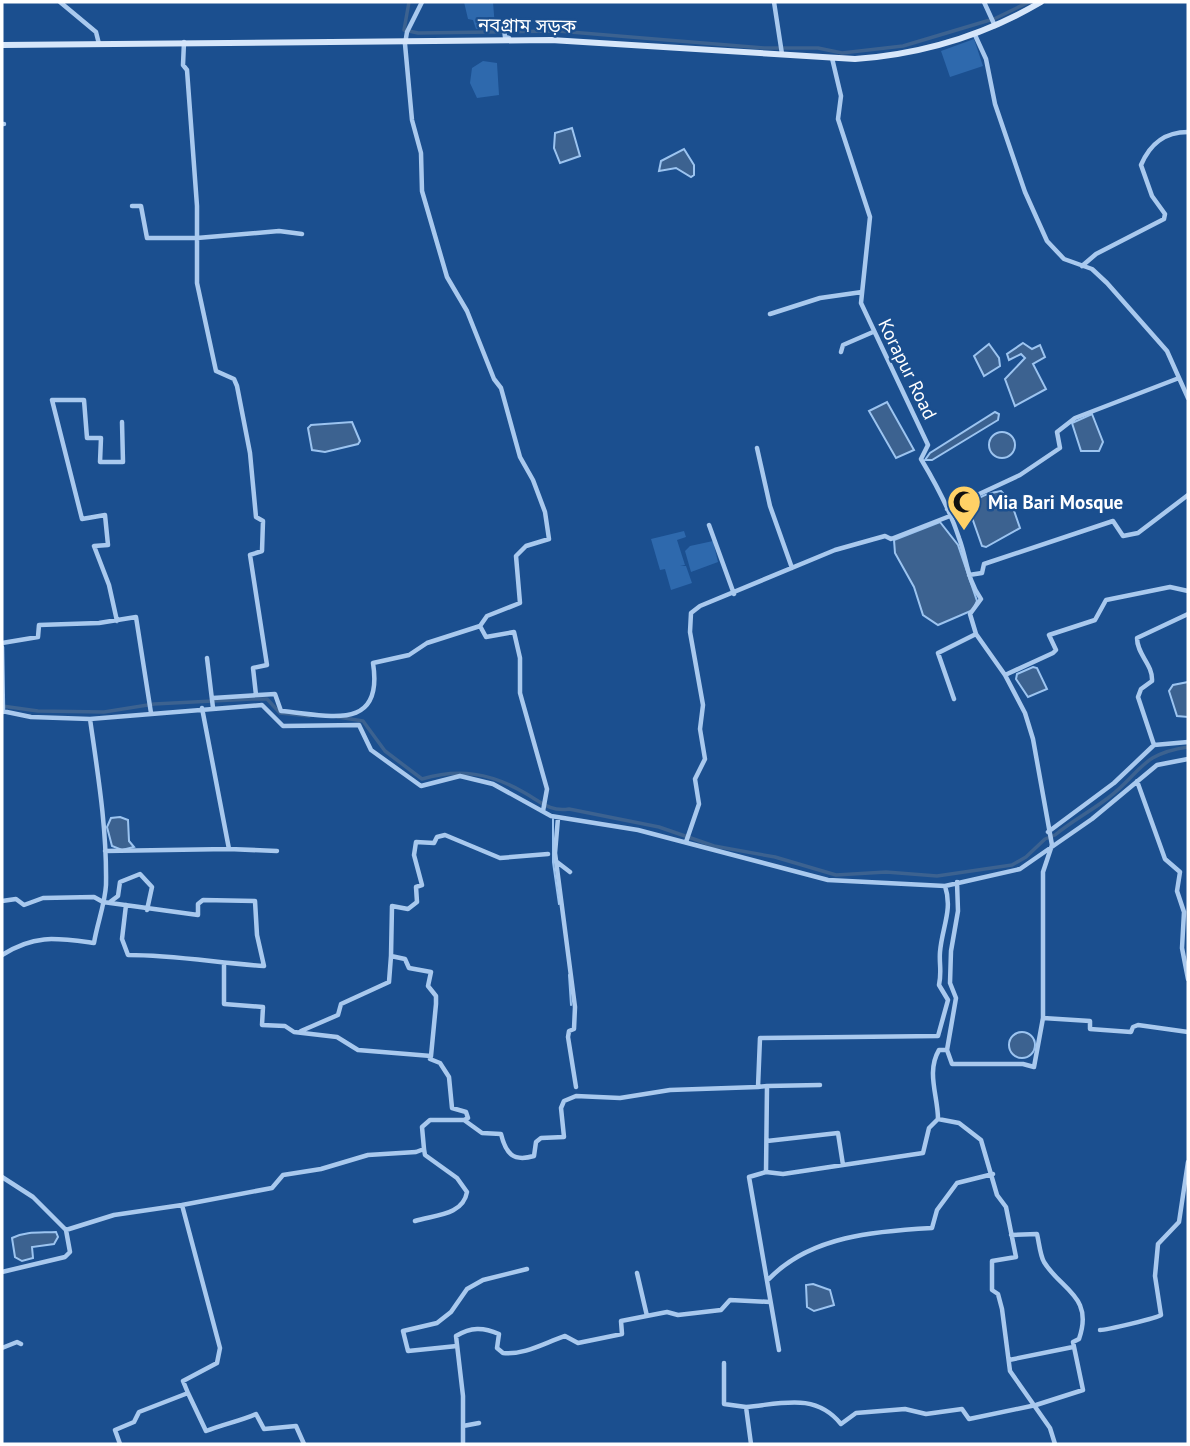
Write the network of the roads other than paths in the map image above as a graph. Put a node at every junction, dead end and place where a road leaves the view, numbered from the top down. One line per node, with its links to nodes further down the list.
1 (60, 2): 12 (street)
2 (422, 2): 9 (street)
3 (774, 2): 14 (street)
4 (984, 2): 6 (street)
5 (1041, 2): 6 (main road, নবগ্রাম সড়ক)
6 (995, 26): 8 (main road, নবগ্রাম সড়ক)
7 (504, 29): 10 (street)
8 (975, 35): 15 (main road, নবগ্রাম সড়ক); 20 (street)
9 (405, 40): 10 (main road, নবগ্রাম সড়ক); 11 (main road, নবগ্রাম সড়ক); 39 (street)
10 (513, 40): 14 (main road, নবগ্রাম সড়ক)
11 (184, 42): 12 (main road, নবগ্রাম সড়ক); 19 (street)
12 (99, 44): 13 (main road, নবগ্রাম সড়ক)
13 (2, 45)
14 (782, 54): 15 (main road, নবগ্রাম সড়ক)
15 (832, 57): 21 (street, Korapur Road)
16 (1188, 132): 20 (street)
17 (132, 206): 19 (street)
18 (302, 234): 19 (street)
19 (197, 238): 44 (street)
20 (1082, 266): 25 (street)
21 (862, 292): 22 (street); 23 (street, Korapur Road)
22 (770, 314)
23 (873, 332): 24 (street); 30 (street, Korapur Road)
24 (841, 352)
25 (1179, 377): 26 (street); 30 (street)
26 (1188, 398)
27 (122, 422): 38 (street)
28 (757, 447): 33 (street)
29 (1188, 495): 34 (street)
30 (947, 509): 31 (street, Korapur Road)
31 (950, 516): 33 (street); 34 (street, Korapur Road)
32 (709, 526): 36 (street)
33 (792, 568): 36 (street)
34 (969, 575): 40 (street, Korapur Road)
35 (1188, 591): 43 (street)
36 (734, 594): 59 (street)
37 (1188, 614): 53 (street)
38 (117, 621): 41 (street); 50 (street)
39 (480, 626): 44 (street); 56 (street)
40 (976, 634): 43 (street); 46 (street)
41 (2, 645): 49 (street)
42 (207, 658): 45 (street)
43 (1005, 675): 58 (street)
44 (256, 695): 45 (street)
45 (213, 698): 48 (street)
46 (954, 699)
47 (202, 708): 48 (street); 50 (street); 60 (street)
48 (213, 708): 56 (street)
49 (3, 711): 51 (street)
50 (151, 713): 51 (street)
51 (90, 719): 61 (street)
52 (1188, 742): 53 (street)
53 (1153, 744): 58 (street)
54 (1188, 759): 55 (street)
55 (1137, 781): 58 (street); 77 (street)
56 (543, 809): 57 (street)
57 (558, 818): 59 (street); 64 (street)
58 (1050, 838): 66 (street); 78 (street)
59 (687, 840): 67 (street)
60 (229, 849): 61 (street); 62 (street)
61 (105, 851): 69 (street)
62 (277, 851)
63 (548, 854): 73 (street)
64 (556, 862): 65 (street); 85 (street)
65 (570, 872)
66 (957, 882): 67 (street); 81 (street)
67 (945, 886): 86 (street)
68 (2, 901): 69 (street)
69 (106, 902): 70 (street); 71 (street); 74 (street)
70 (126, 905): 71 (street); 76 (street)
71 (147, 910): 76 (street)
72 (383, 933): 73 (street)
73 (389, 933): 75 (street)
74 (2, 955)
75 (391, 956): 80 (street); 82 (street)
76 (223, 963): 80 (street)
77 (1188, 979)
78 (1042, 1018): 79 (street); 81 (street)
79 (1188, 1032)
80 (298, 1033): 82 (street)
81 (947, 1050): 87 (street)
82 (431, 1055): 88 (street)
83 (820, 1085): 84 (street)
84 (767, 1086): 86 (street); 89 (street)
85 (576, 1087)
86 (758, 1087): 88 (street)
87 (938, 1119): 92 (street); 94 (street)
88 (464, 1120): 90 (street)
89 (767, 1141): 92 (street); 93 (street)
90 (424, 1149): 96 (street); 97 (street)
91 (1188, 1162): 106 (street)
92 (844, 1165): 93 (street)
93 (765, 1172): 103 (street)
94 (993, 1174): 99 (street); 103 (street)
95 (2, 1177): 98 (street)
96 (182, 1205): 98 (street); 114 (street)
97 (415, 1221)
98 (65, 1230): 101 (street)
99 (1010, 1235): 109 (street); 112 (street)
100 (527, 1269): 108 (street)
101 (2, 1272)
102 (637, 1273): 105 (street)
103 (768, 1279): 111 (street)
104 (770, 1302): 105 (street)
105 (647, 1316): 108 (street)
106 (1100, 1330)
107 (21, 1345): 110 (street)
108 (457, 1346): 118 (street)
109 (1073, 1347): 112 (street); 115 (street)
110 (2, 1348)
111 (779, 1350)
112 (1009, 1360): 115 (street)
113 (724, 1363): 116 (street)
114 (188, 1393): 119 (street); 120 (street)
115 (1036, 1405): 116 (street); 123 (street)
116 (746, 1407): 122 (street)
117 (479, 1423): 118 (street)
118 (463, 1426): 121 (street)
119 (120, 1444)
120 (304, 1444)
121 (463, 1444)
122 (751, 1444)
123 (1055, 1444)

